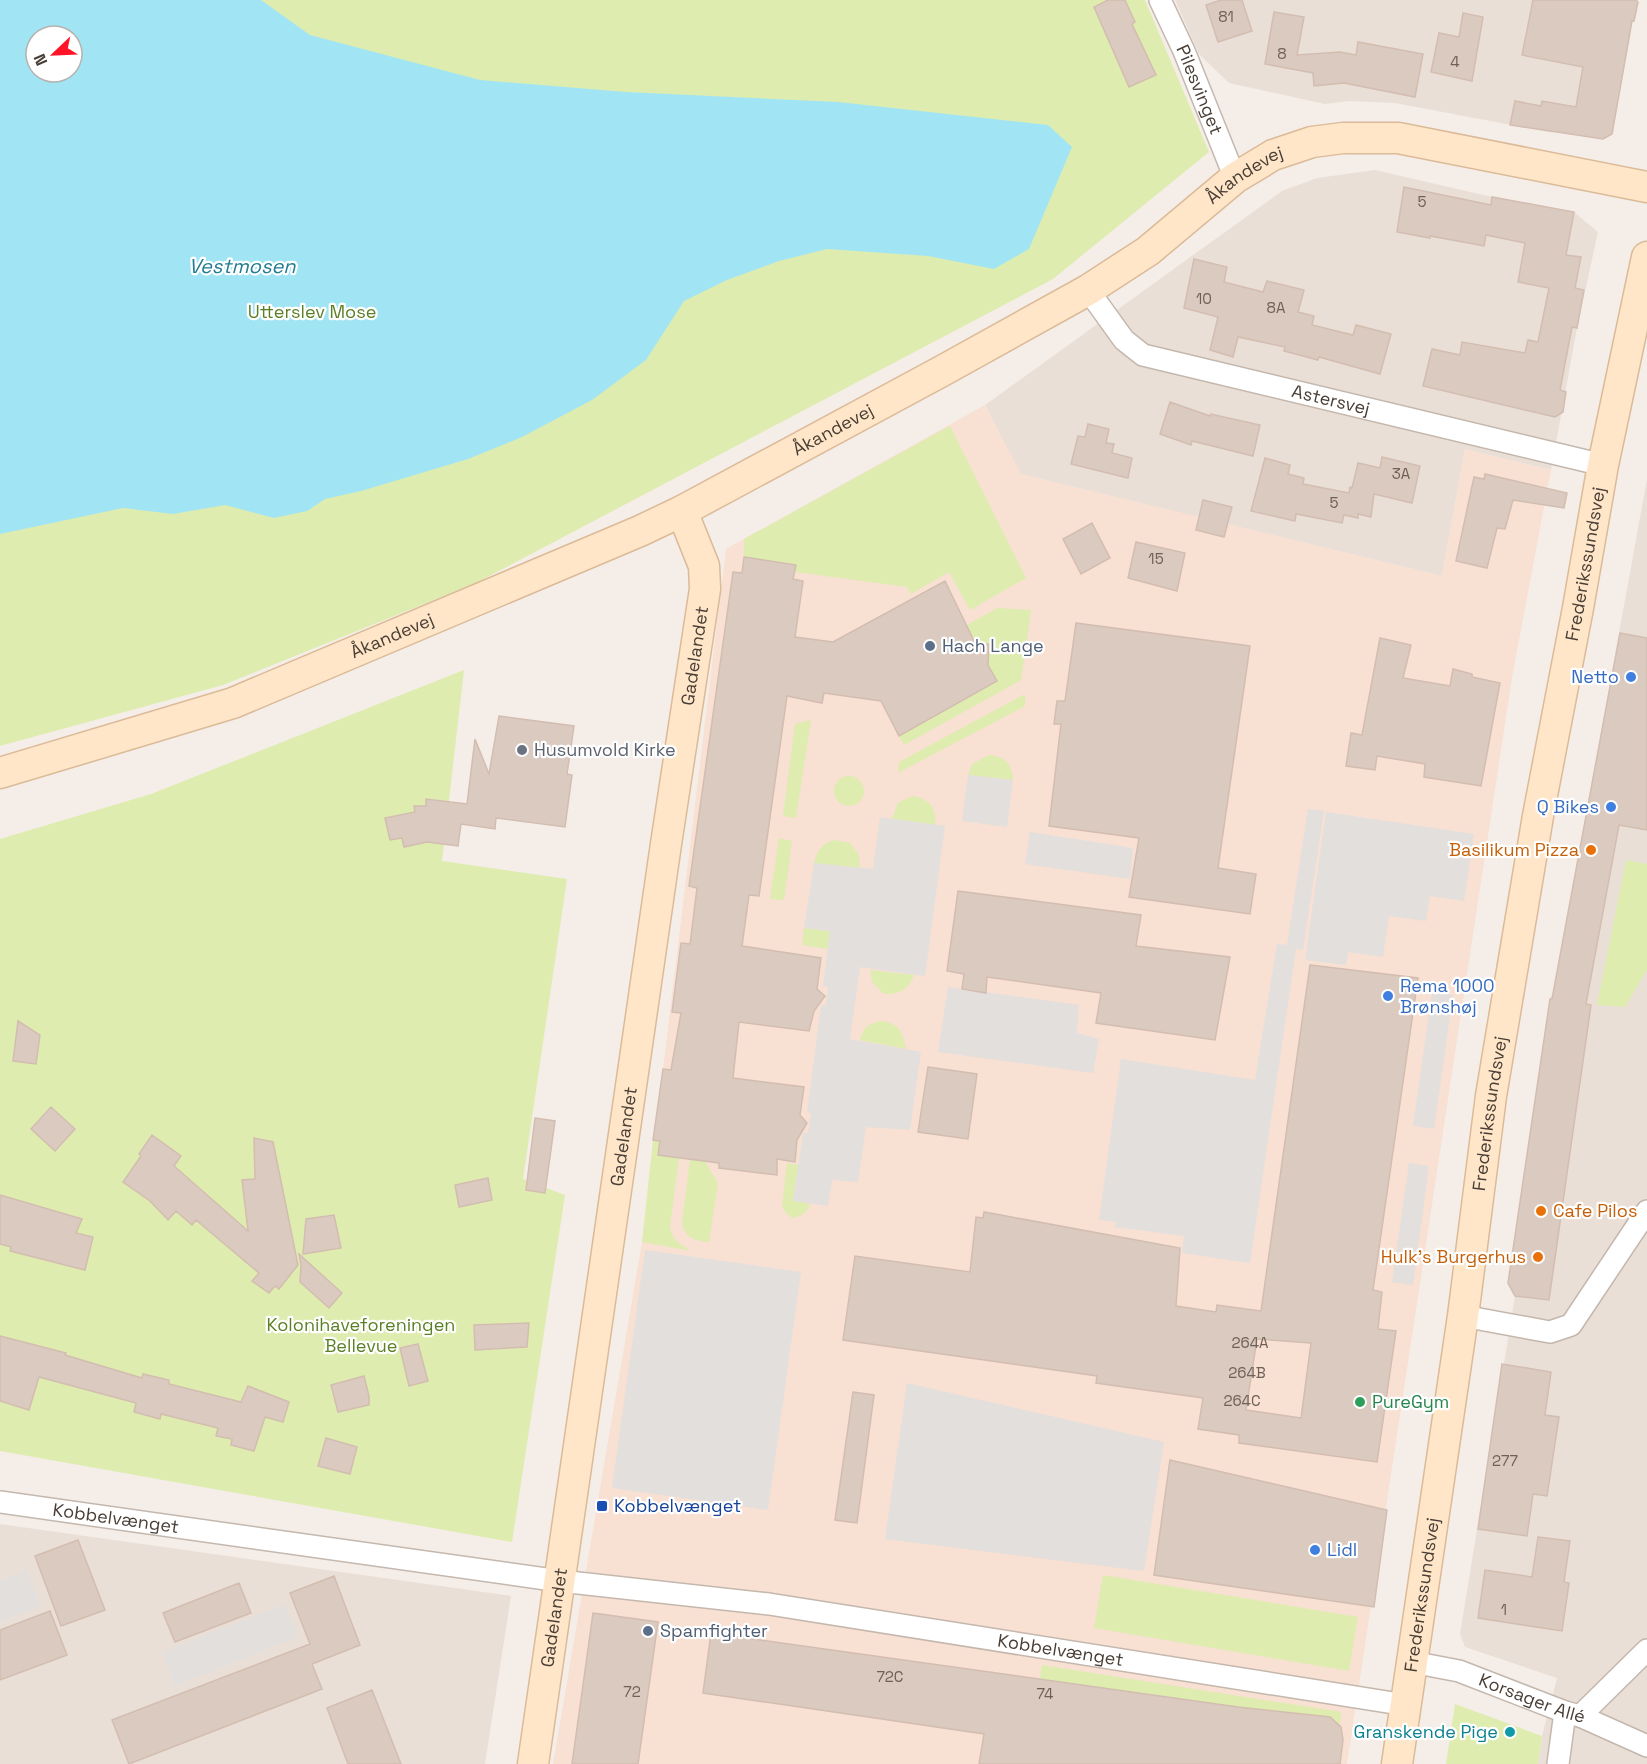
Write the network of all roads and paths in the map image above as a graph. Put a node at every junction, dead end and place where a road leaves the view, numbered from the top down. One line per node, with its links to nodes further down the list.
1 (1160, 0): 2 (street, Pilesvinget)
2 (1235, 178): 3 (street, Åkandevej); 5 (street, Åkandevej)
3 (1647, 187)
4 (1647, 256): 6 (street, Frederikssundsvej)
5 (1088, 290): 6 (street, Astersvej); 7 (street, Åkandevej)
6 (1603, 465): 10 (street, Frederikssundsvej)
7 (682, 511): 8 (street, Åkandevej); 12 (street, Gadelandet)
8 (0, 773)
9 (1647, 1211): 10 (street)
10 (1463, 1316): 14 (street, Frederikssundsvej)
11 (0, 1502): 12 (street, Kobbelvænget)
12 (560, 1581): 15 (street, Kobbelvænget); 18 (street, Gadelandet)
13 (1647, 1650): 16 (street)
14 (1412, 1662): 15 (street, Frederikssundsvej); 16 (street, Korsager Allé)
15 (1406, 1705): 19 (street, Frederikssundsvej)
16 (1573, 1714): 17 (street, Korsager Allé); 20 (street)
17 (1647, 1746)
18 (533, 1764)
19 (1397, 1764)
20 (1558, 1764)

